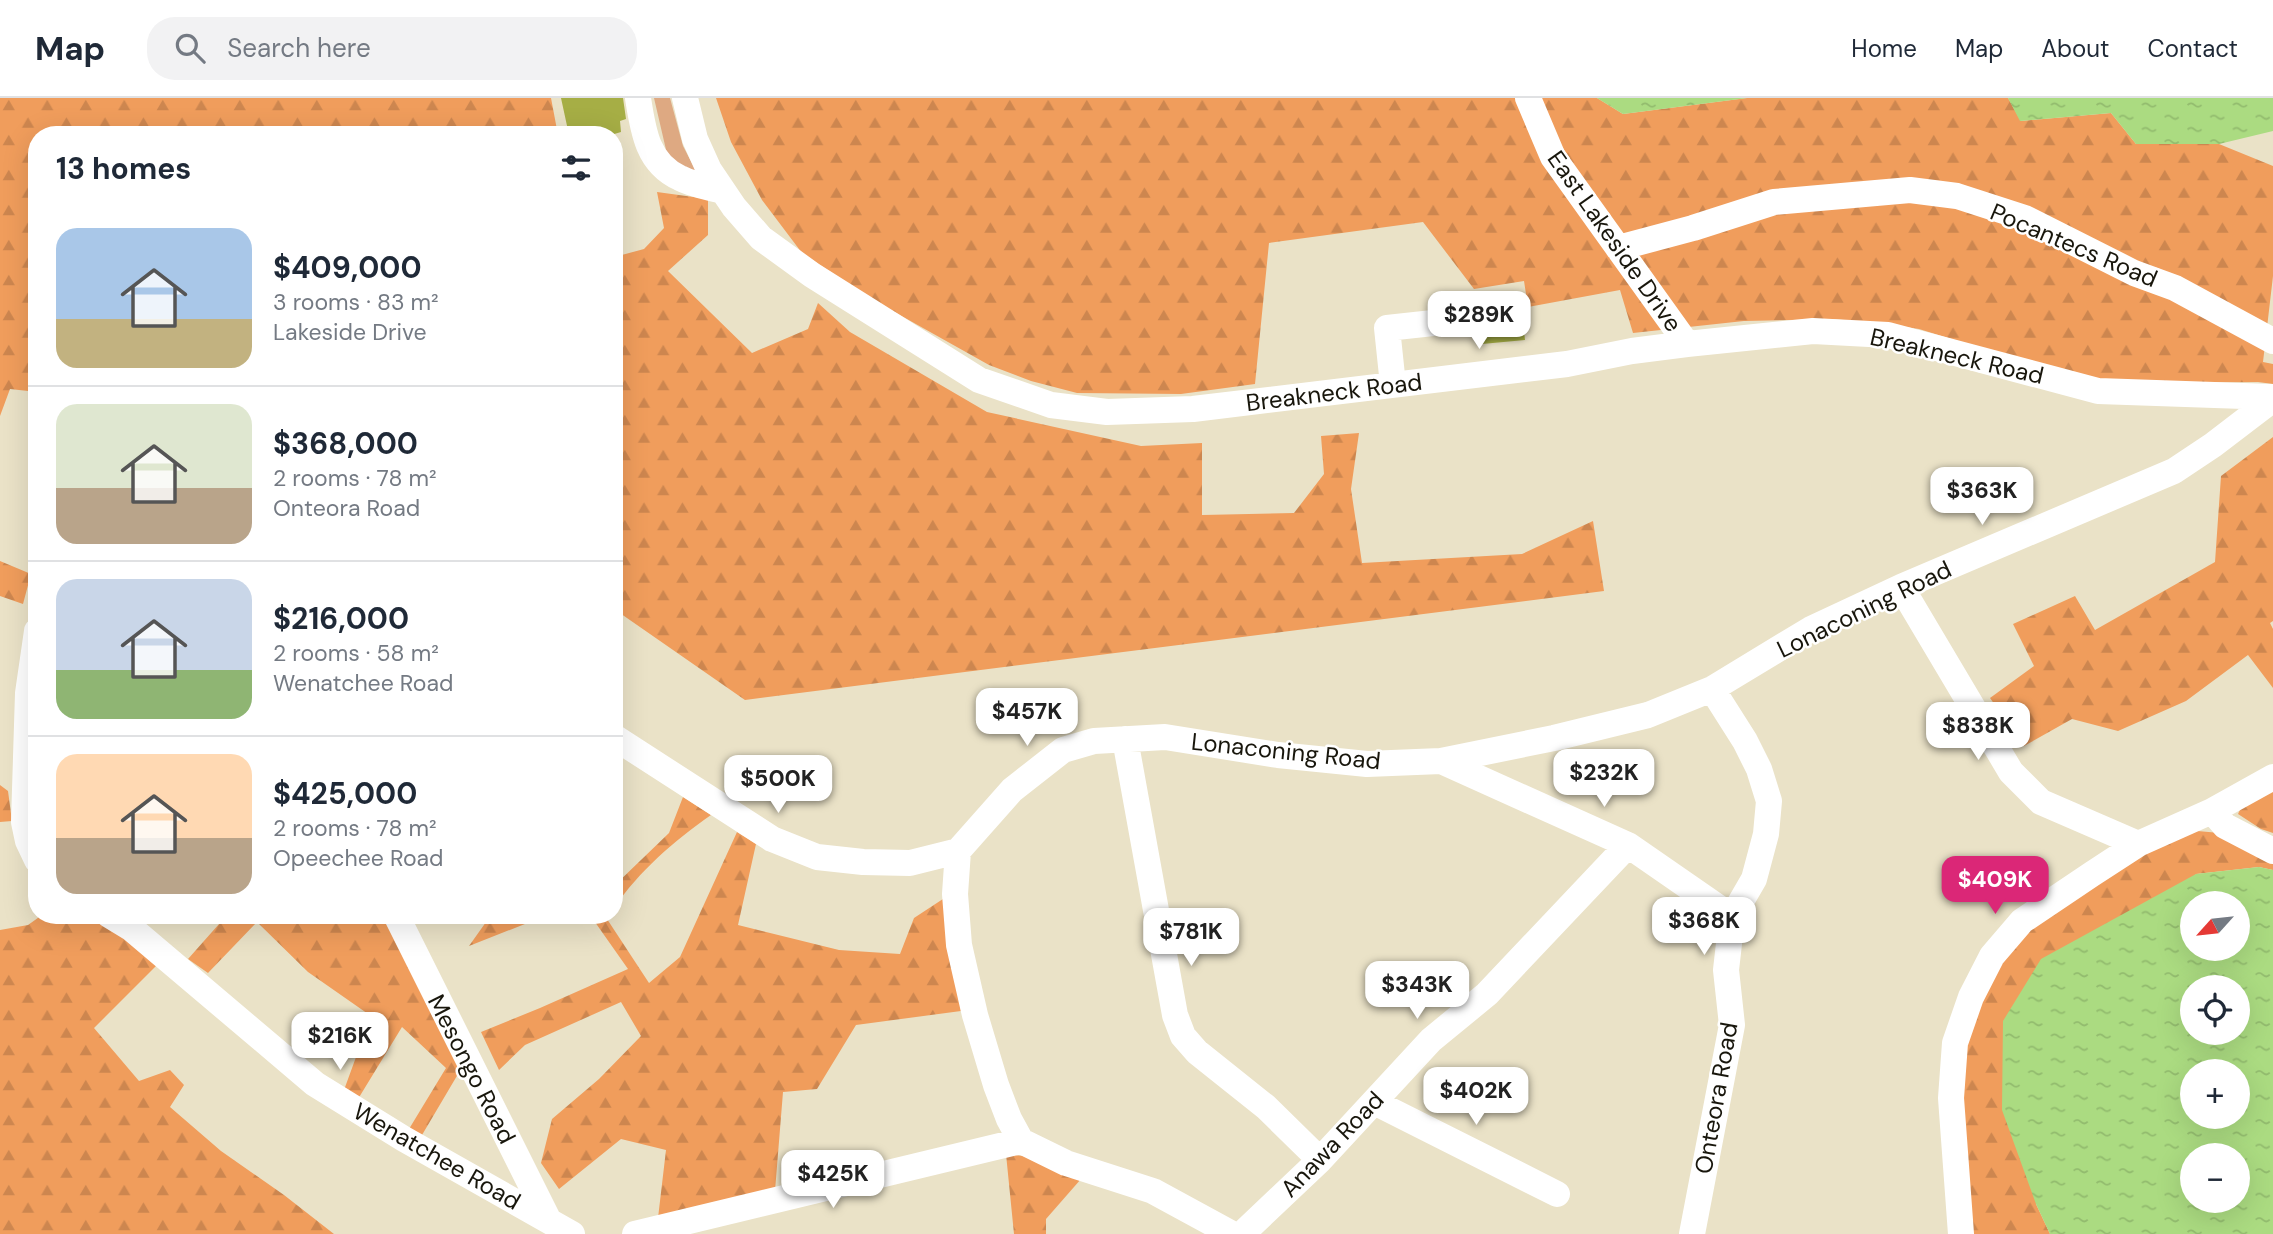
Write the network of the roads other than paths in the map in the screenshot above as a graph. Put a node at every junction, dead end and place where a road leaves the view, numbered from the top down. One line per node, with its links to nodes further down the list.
1 (639, 98): 4 (street)
2 (685, 98): 4 (street, Breakneck Road)
3 (1528, 98): 5 (street, East Lakeside Drive)
4 (723, 191): 9 (street, Breakneck Road)
5 (1618, 248): 7 (street, Pocantecs Road); 8 (street, East Lakeside Drive)
6 (1479, 318): 9 (street)
7 (2273, 341)
8 (1687, 344): 9 (street, Breakneck Road); 10 (street, Breakneck Road)
9 (1393, 385)
10 (2273, 398): 11 (street, Lonaconing Road)
11 (1901, 587): 12 (street, Lonaconing Road); 20 (street)
12 (1713, 689): 16 (street, Lonaconing Road); 24 (street, Onteora Road)
13 (28, 693): 19 (street)
14 (1125, 739): 16 (street, Lonaconing Road); 22 (street, Lonaconing Road); 29 (street)
15 (623, 743): 22 (street)
16 (1441, 761): 21 (street)
17 (2273, 777): 18 (street)
18 (2212, 811): 20 (street); 23 (street)
19 (28, 841)
20 (2138, 844): 37 (street)
21 (1628, 845): 24 (street); 27 (street, Anawa Road)
22 (958, 850): 28 (street)
23 (2273, 851)
24 (1732, 917): 36 (street, Onteora Road)
25 (124, 924): 31 (street, Wenatchee Road)
26 (400, 924): 31 (street, Mesongo Road)
27 (1374, 1102): 29 (street, Anawa Road); 30 (street)
28 (1021, 1141): 33 (street); 34 (street)
29 (1320, 1160): 35 (street, Anawa Road)
30 (1557, 1194)
31 (549, 1221): 32 (street, Wenatchee Road)
32 (572, 1234)
33 (635, 1234)
34 (1231, 1234)
35 (1242, 1234)
36 (1692, 1234)
37 (1961, 1234)

